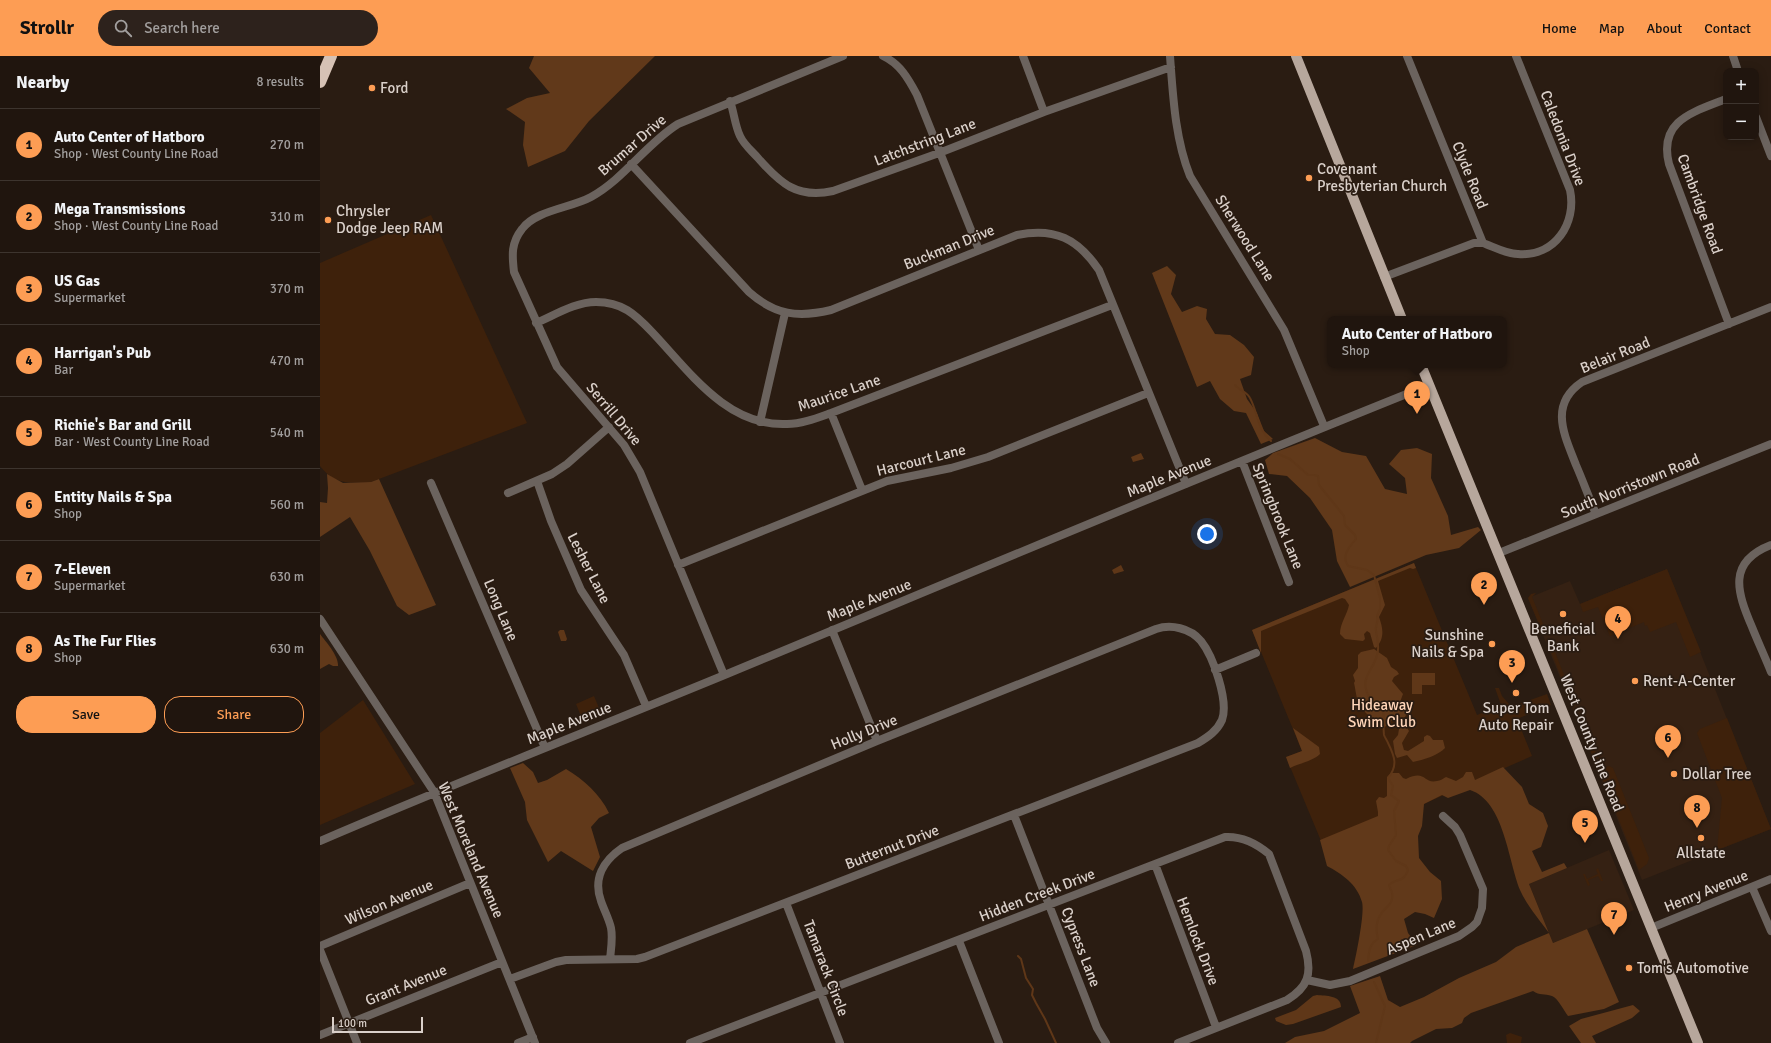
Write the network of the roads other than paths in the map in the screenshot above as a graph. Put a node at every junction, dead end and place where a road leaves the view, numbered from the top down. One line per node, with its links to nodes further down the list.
1 (331, 56): 12 (highway)
2 (843, 56): 14 (street, Brumar Drive)
3 (883, 56): 17 (street)
4 (1023, 56): 15 (street)
5 (1170, 56): 10 (street, Sherwood Lane)
6 (1296, 56): 23 (main road)
7 (1407, 56): 21 (street, Clyde Road)
8 (1516, 56): 21 (street, Caledonia Drive)
9 (1733, 56): 11 (street)
10 (1171, 67): 15 (street, Latchstring Lane); 35 (street, Sherwood Lane)
11 (1737, 68)
12 (320, 82)
13 (1723, 100): 29 (street, Cambridge Road)
14 (730, 101): 17 (street, Latchstring Lane); 19 (street, Brumar Drive)
15 (1044, 112): 17 (street, Latchstring Lane)
16 (1759, 125): 18 (street)
17 (939, 153): 22 (street)
18 (1771, 156)
19 (631, 164): 20 (street, Brumar Drive); 26 (street, Buckman Drive)
20 (514, 240): 28 (street, Serrill Drive)
21 (1483, 243): 23 (street)
22 (979, 250): 24 (street, Buckman Drive); 26 (street, Buckman Drive)
23 (1384, 277): 27 (main road)
24 (1112, 305): 32 (street, Buckman Drive); 33 (street, Maurice Lane)
25 (1771, 307): 29 (street, Belair Road)
26 (785, 314): 34 (street)
27 (1401, 316)
28 (536, 323): 34 (street, Maurice Lane); 36 (street, Serrill Drive)
29 (1729, 324): 44 (street, Belair Road)
30 (1422, 368): 31 (main road, West County Line Road)
31 (1429, 385): 35 (street, Maple Avenue); 46 (main road, West County Line Road)
32 (1148, 393): 41 (street, Buckman Drive); 42 (street, Harcourt Lane)
33 (831, 413): 34 (street, Maurice Lane); 42 (street)
34 (760, 422)
35 (1324, 426): 38 (street, Maple Avenue)
36 (609, 427): 39 (street); 47 (street, Serrill Drive)
37 (1771, 444): 44 (street, South Norristown Road)
38 (1242, 461): 41 (street, Maple Avenue); 48 (street, Springbrook Lane)
39 (537, 481): 43 (street); 55 (street, Lesher Lane)
40 (430, 484): 57 (street, Long Lane)
41 (1186, 484): 50 (street, Maple Avenue)
42 (862, 490): 47 (street, Harcourt Lane)
43 (508, 493)
44 (1596, 514): 46 (street, South Norristown Road)
45 (1771, 545): 53 (street)
46 (1499, 553): 68 (main road, West County Line Road)
47 (678, 565): 54 (street, Serrill Drive)
48 (1289, 582)
49 (320, 619): 58 (street, West Moreland Avenue)
50 (832, 630): 54 (street, Maple Avenue); 56 (street)
51 (1256, 653): 52 (street)
52 (1215, 670): 56 (street, Holly Drive); 59 (street, Butternut Drive)
53 (1771, 672)
54 (724, 675): 55 (street, Maple Avenue)
55 (646, 706): 57 (street, Maple Avenue)
56 (878, 741): 73 (street, Holly Drive)
57 (545, 748): 58 (street, Maple Avenue)
58 (434, 792): 61 (street, Maple Avenue); 64 (street, West Moreland Avenue)
59 (1014, 815): 66 (street, Butternut Drive); 67 (street, Cypress Lane)
60 (1443, 816): 76 (street, Aspen Lane)
61 (320, 841)
62 (1155, 864): 67 (street, Hidden Creek Drive); 76 (street, Hidden Creek Drive); 79 (street, Hemlock Drive)
63 (1771, 879): 65 (street, Henry Avenue)
64 (470, 883): 71 (street, Wilson Avenue); 74 (street, West Moreland Avenue)
65 (1752, 887): 68 (street, Henry Avenue); 69 (street)
66 (786, 903): 73 (street, Butternut Drive); 77 (street, Tamarack Circle)
67 (1049, 904): 70 (street, Hidden Creek Drive); 87 (street, Cypress Lane)
68 (1651, 928): 89 (main road, West County Line Road)
69 (1771, 931)
70 (959, 940): 77 (street, Hidden Creek Drive); 86 (street)
71 (320, 946)
72 (320, 950): 78 (street)
73 (610, 959): 75 (street, Butternut Drive)
74 (502, 962): 75 (street, West Moreland Avenue); 78 (street, Grant Avenue)
75 (510, 979): 81 (street, West Moreland Avenue)
76 (1307, 980): 79 (street)
77 (820, 993): 84 (street, Hidden Creek Drive); 85 (street, Tamarack Circle)
78 (349, 1023): 80 (street, Grant Avenue); 82 (street)
79 (1216, 1027): 88 (street)
80 (320, 1035)
81 (534, 1040): 83 (street)
82 (357, 1043)
83 (518, 1043)
84 (690, 1043)
85 (840, 1043)
86 (999, 1043)
87 (1106, 1043)
88 (1178, 1043)
89 (1698, 1043)

